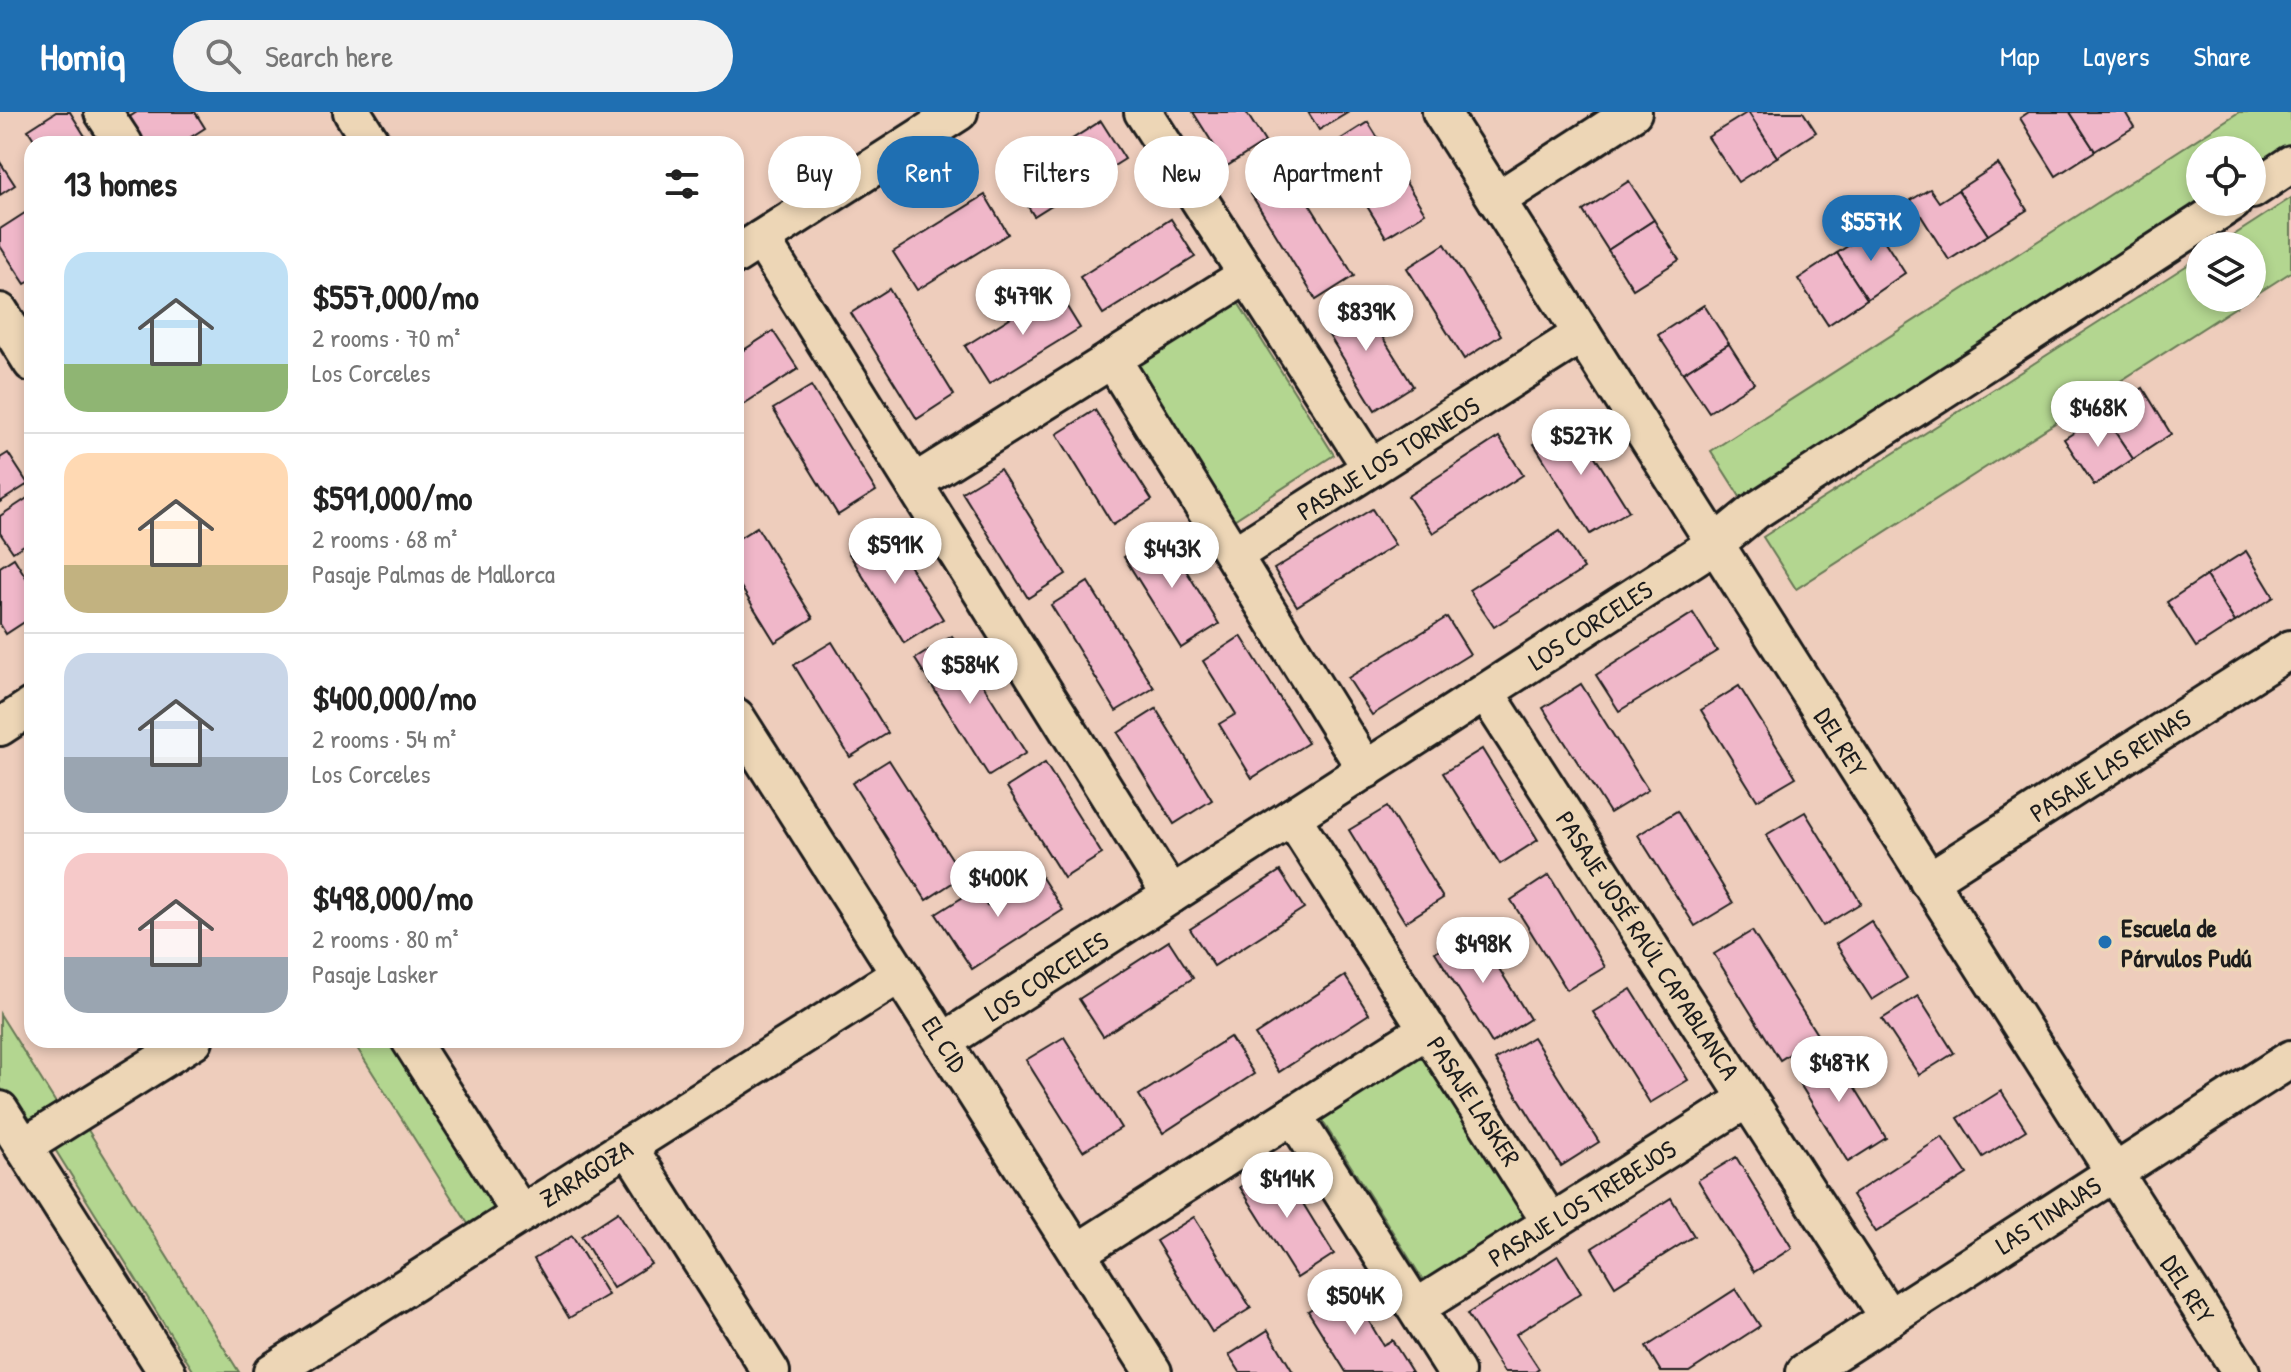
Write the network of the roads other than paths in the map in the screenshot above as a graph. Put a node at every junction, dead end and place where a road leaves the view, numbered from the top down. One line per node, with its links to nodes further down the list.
1 (103, 112): 6 (street)
2 (959, 112): 11 (street)
3 (1143, 112): 12 (street)
4 (1441, 112): 9 (street, DEL REY)
5 (1633, 112): 9 (street)
6 (119, 136)
7 (2291, 164): 8 (street)
8 (2266, 181)
9 (1497, 200): 14 (street, DEL REY)
10 (2211, 216): 19 (street, LOS CORCELES)
11 (749, 247): 18 (street)
12 (1247, 275): 16 (street); 17 (street)
13 (0, 312): 15 (street)
14 (1582, 334): 17 (street, PASAJE LOS TORNEOS); 19 (street, DEL REY)
15 (24, 350)
16 (1112, 359): 18 (street); 20 (street)
17 (1371, 468): 20 (street, PASAJE LOS TORNEOS)
18 (914, 483): 29 (street)
19 (1715, 544): 22 (street, LOS CORCELES); 28 (street, DEL REY)
20 (1234, 555): 26 (street)
21 (2291, 649): 28 (street, PASAJE LAS REINAS)
22 (1486, 693): 26 (street, LOS CORCELES); 36 (street, PASAJE JOSÉ RAÚL CAPABLANCA)
23 (24, 711): 24 (street)
24 (0, 727)
25 (744, 730): 30 (street, EL CID)
26 (1366, 770): 27 (street, LOS CORCELES)
27 (1292, 817): 29 (street, LOS CORCELES); 31 (street, PASAJE LASKER)
28 (1928, 881): 41 (street, DEL REY)
29 (1171, 895): 32 (street, LOS CORCELES)
30 (900, 974): 32 (street, EL CID); 39 (street, ZARAGOZA)
31 (1428, 1029): 38 (street); 43 (street, PASAJE LASKER)
32 (943, 1042): 44 (street, EL CID)
33 (181, 1048): 40 (street)
34 (415, 1048): 42 (street)
35 (2291, 1059): 41 (street, LAS TINAJAS)
36 (1747, 1099): 43 (street, PASAJE LOS TREBEJOS); 46 (street, PASAJE JOSÉ RAÚL CAPABLANCA)
37 (0, 1110): 40 (street)
38 (1293, 1115): 44 (street); 45 (street)
39 (628, 1146): 42 (street, ZARAGOZA); 50 (street)
40 (23, 1147): 48 (street)
41 (2113, 1173): 46 (street, LAS TINAJAS); 54 (street, DEL REY)
42 (521, 1214): 47 (street, ZARAGOZA)
43 (1551, 1223): 45 (street, PASAJE LOS TREBEJOS)
44 (1078, 1252): 51 (street, EL CID)
45 (1416, 1308): 52 (street)
46 (1889, 1318): 53 (street, LAS TINAJAS)
47 (323, 1358): 49 (street, ZARAGOZA)
48 (167, 1372)
49 (272, 1372)
50 (771, 1372)
51 (1153, 1372)
52 (1456, 1372)
53 (1805, 1372)
54 (2241, 1372)

